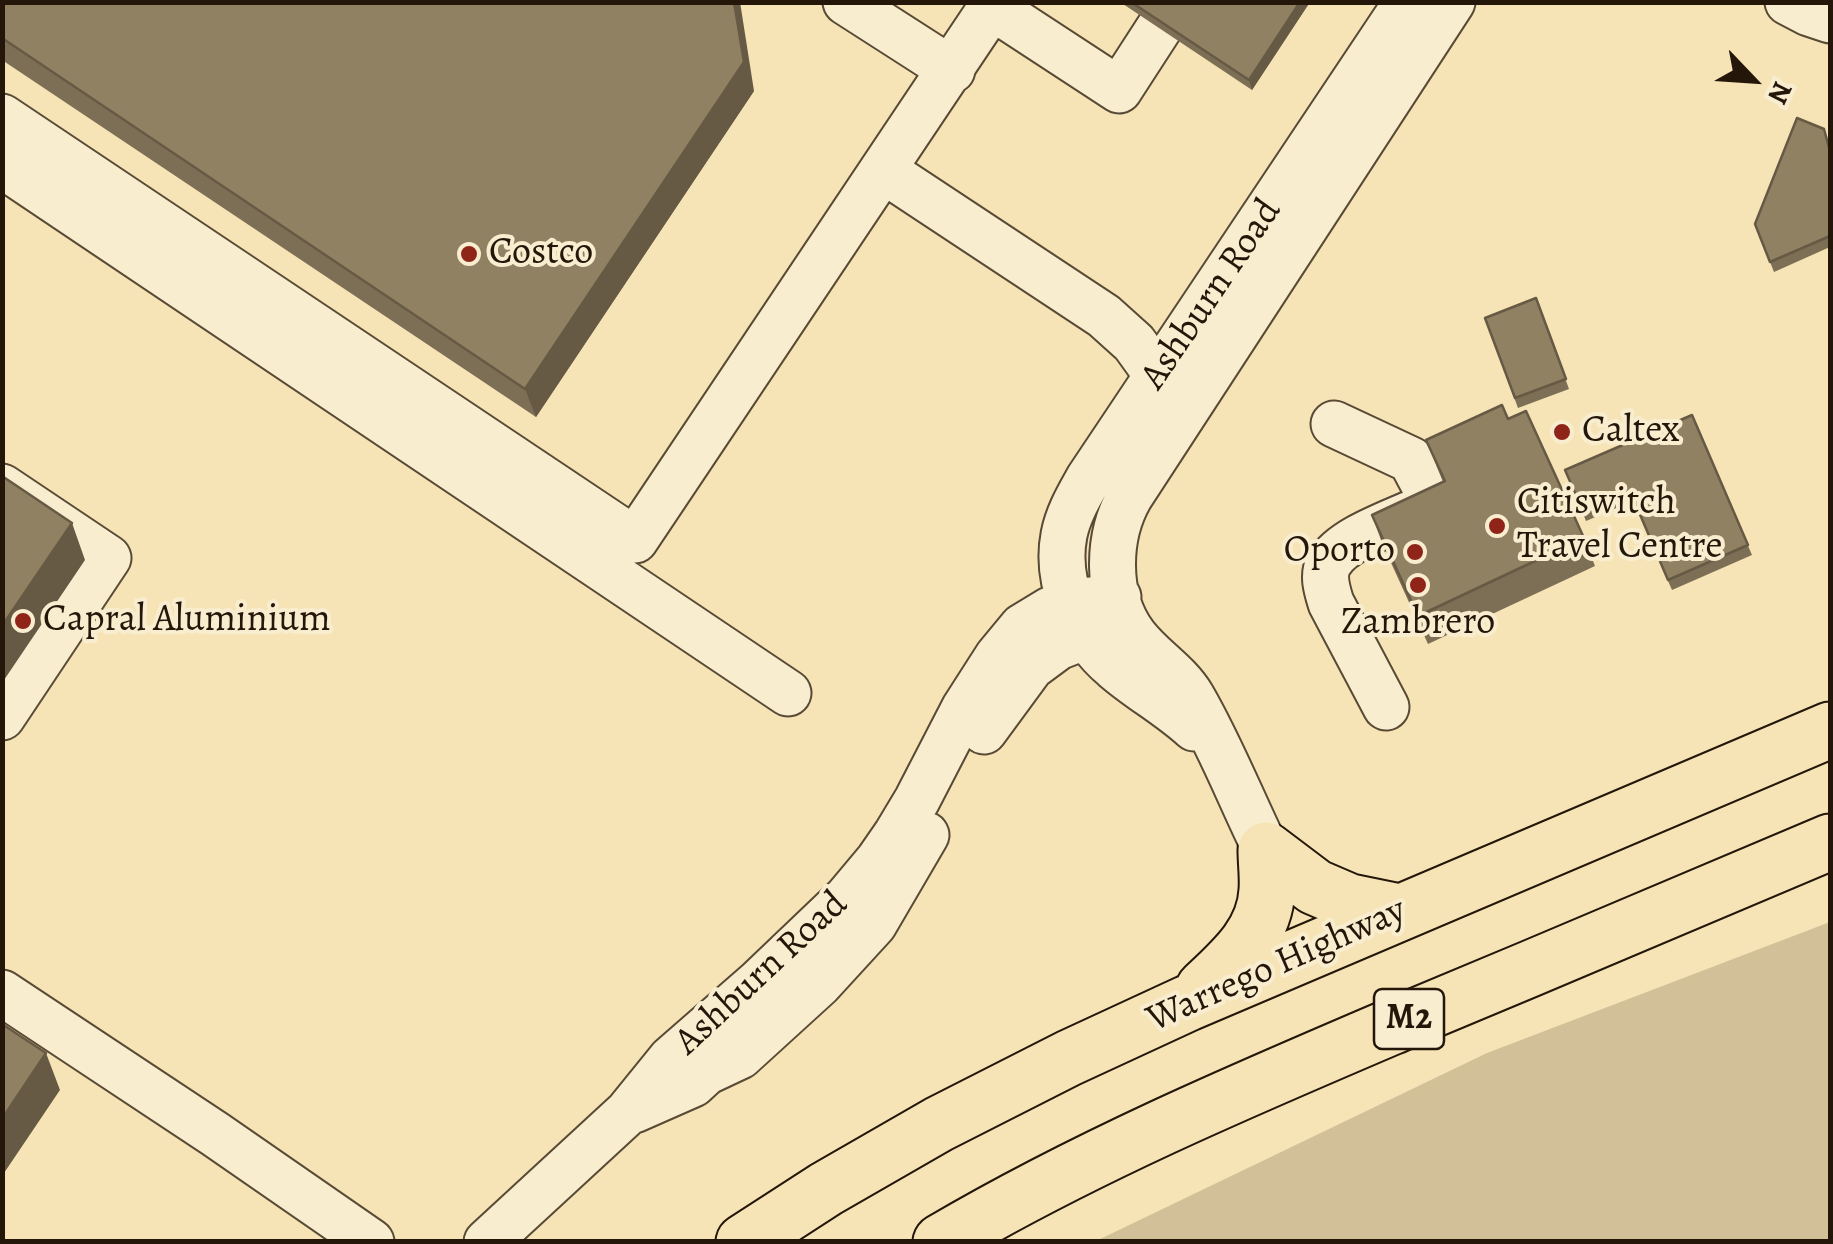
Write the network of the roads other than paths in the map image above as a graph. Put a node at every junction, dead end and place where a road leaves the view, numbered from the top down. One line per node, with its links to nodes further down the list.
1 (846, 2): 8 (street)
2 (1176, 2): 6 (street)
3 (1408, 2): 12 (street, Ashburn Road)
4 (1452, 2): 15 (street, Ashburn Road)
5 (1788, 2): 7 (street)
6 (993, 5): 8 (street)
7 (1830, 20)
8 (952, 70): 11 (street)
9 (2, 117): 11 (street)
10 (2, 165): 16 (street)
11 (884, 170): 12 (street)
12 (1157, 375): 15 (street, Ashburn Road)
13 (1334, 424): 17 (street)
14 (2, 487): 18 (street)
15 (1100, 614): 21 (street); 26 (street, Ashburn Road)
16 (788, 693)
17 (1393, 704)
18 (2, 718)
19 (1830, 730): 22 (highway, Warrego Highway)
20 (1830, 842): 28 (highway, M2)
21 (1266, 850): 22 (highway); 24 (highway)
22 (1399, 912): 24 (highway, Warrego Highway)
23 (2, 993): 25 (street)
24 (1188, 1003): 27 (highway, Warrego Highway)
25 (372, 1242)
26 (487, 1242)
27 (744, 1242)
28 (941, 1242)

